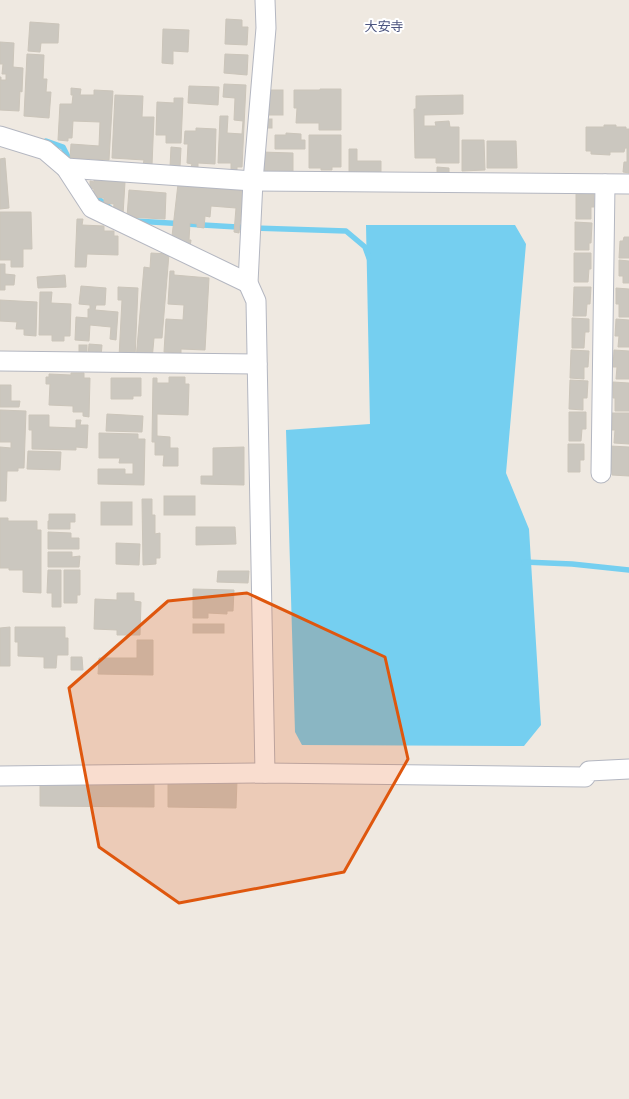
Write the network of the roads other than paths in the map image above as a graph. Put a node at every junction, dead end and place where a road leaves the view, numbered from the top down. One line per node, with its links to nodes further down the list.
1 (265, 0): 4 (street)
2 (0, 136): 3 (street)
3 (66, 168): 4 (street); 7 (street)
4 (253, 181): 5 (street); 7 (street)
5 (604, 184): 6 (street); 10 (street)
6 (629, 184)
7 (248, 283): 9 (street)
8 (0, 361): 9 (street)
9 (257, 364): 12 (street)
10 (600, 473)
11 (629, 769): 12 (street)
12 (265, 773): 13 (street)
13 (0, 776)

